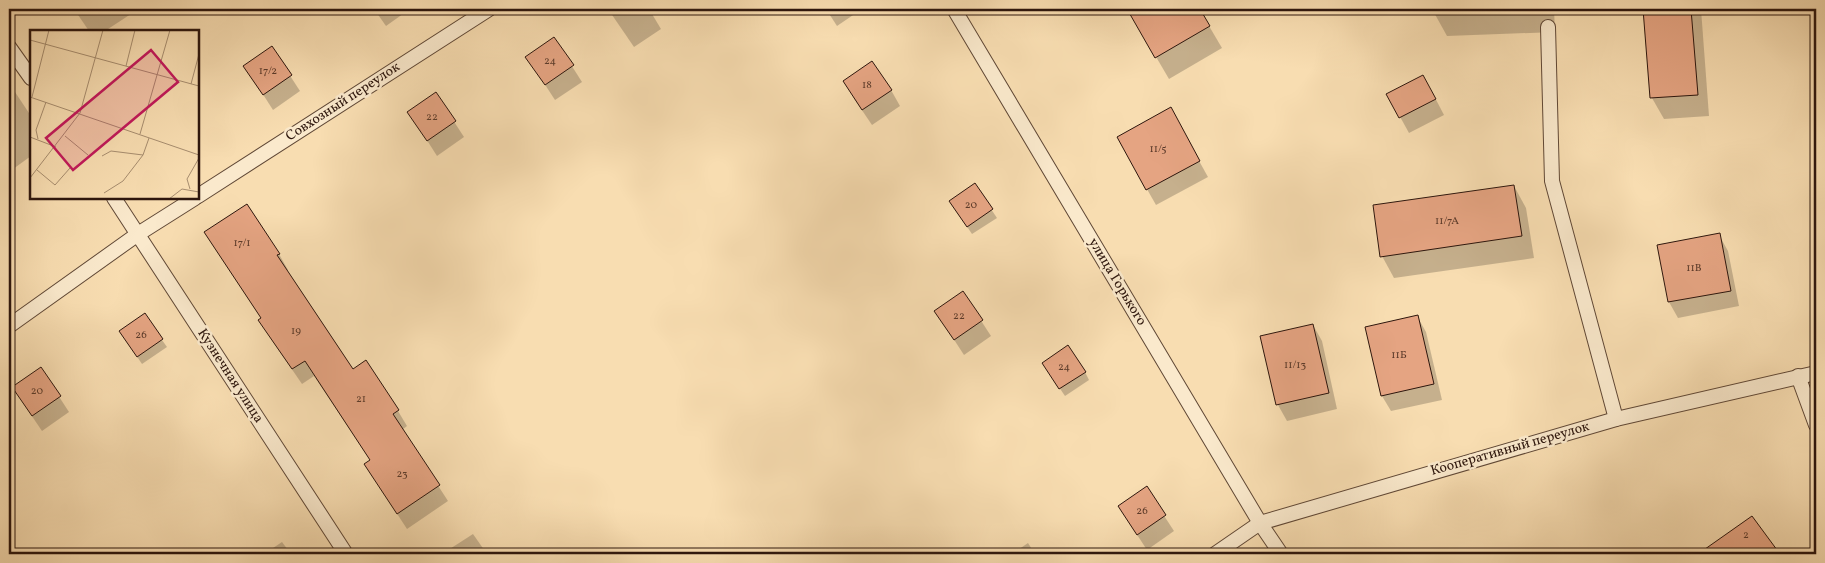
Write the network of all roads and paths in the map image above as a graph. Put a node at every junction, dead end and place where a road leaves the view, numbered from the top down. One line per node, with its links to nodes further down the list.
1 (489, 9): 6 (lane, Совхозный переулок)
2 (954, 9): 15 (lane, улица Горького)
3 (1548, 27): 13 (lane)
4 (9, 48): 5 (lane)
5 (30, 77)
6 (199, 195)
7 (115, 199): 9 (lane, Кузнечная улица)
8 (193, 199): 9 (lane, Совхозный переулок)
9 (138, 234): 10 (lane, Совхозный переулок); 16 (lane, Кузнечная улица)
10 (9, 326)
11 (1816, 373): 12 (lane, Кооперативный переулок)
12 (1798, 376): 13 (lane, Кооперативный переулок); 14 (lane)
13 (1616, 419): 15 (lane, Кооперативный переулок)
14 (1816, 425)
15 (1260, 523): 17 (lane, Кооперативный переулок); 18 (lane, улица Горького)
16 (346, 554)
17 (1215, 554)
18 (1281, 554)

